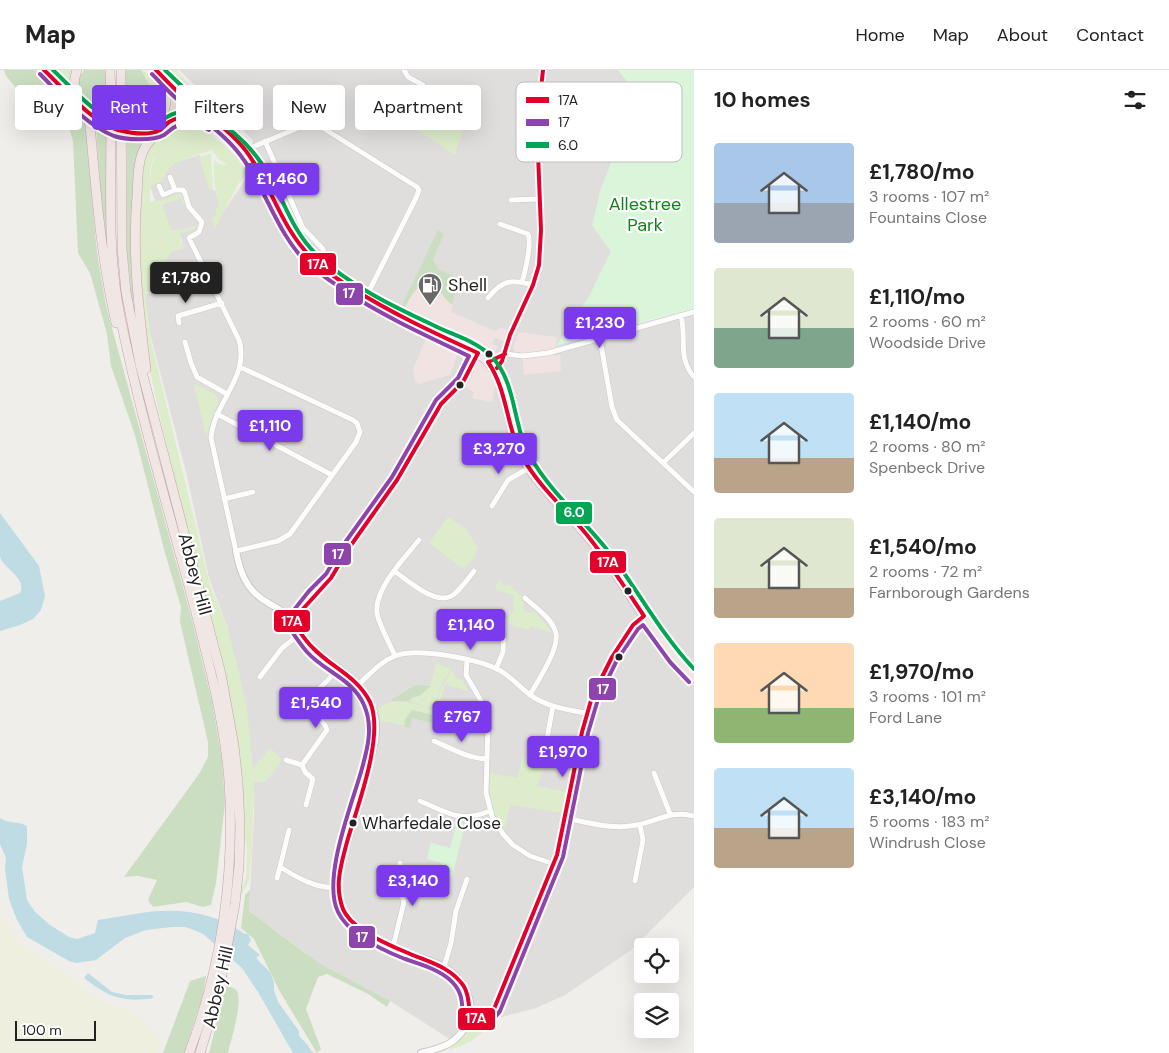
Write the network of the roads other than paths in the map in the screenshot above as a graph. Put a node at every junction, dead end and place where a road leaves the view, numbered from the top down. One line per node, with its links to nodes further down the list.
1 (44, 70): 8 (main road)
2 (77, 70): 9 (highway)
3 (110, 70): 45 (highway, Abbey Hill)
4 (121, 70): 47 (highway, Abbey Hill)
5 (156, 70): 7 (highway)
6 (404, 70): 10 (street)
7 (164, 73): 11 (highway)
8 (60, 85)
9 (75, 85)
10 (423, 85)
11 (173, 87): 15 (highway); 18 (highway)
12 (82, 107): 13 (highway)
13 (86, 112): 14 (highway, bridge); 45 (highway)
14 (92, 116)
15 (168, 123): 18 (highway)
16 (117, 130): 17 (highway, bridge)
17 (160, 130): 47 (highway)
18 (233, 139): 20 (highway)
19 (265, 141): 20 (street); 28 (street); 31 (street)
20 (245, 150): 28 (highway)
21 (538, 162): 25 (street)
22 (170, 177): 24 (street)
23 (159, 186): 24 (street)
24 (175, 190): 33 (street)
25 (539, 199): 26 (street); 30 (street)
26 (512, 200)
27 (500, 224): 29 (street)
28 (318, 264): 31 (highway)
29 (522, 282): 30 (street); 32 (street)
30 (533, 285): 40 (street)
31 (366, 297): 39 (highway)
32 (488, 298)
33 (222, 303): 36 (street); 42 (street)
34 (694, 312): 35 (street)
35 (681, 316): 37 (street); 44 (street)
36 (179, 322)
37 (600, 339): 40 (street); 50 (street)
38 (185, 342): 46 (street)
39 (478, 353): 41 (highway); 66 (street)
40 (505, 354): 41 (street); 43 (street)
41 (488, 362): 43 (highway)
42 (240, 368): 46 (street); 52 (street)
43 (494, 370): 51 (highway)
44 (694, 377)
45 (137, 394): 101 (highway, Abbey Hill)
46 (227, 394): 48 (street)
47 (150, 399): 101 (highway, Abbey Hill)
48 (216, 414): 52 (street); 55 (street)
49 (694, 433): 50 (street)
50 (663, 464): 54 (street)
51 (529, 468): 56 (street); 64 (highway)
52 (332, 475): 58 (street)
53 (252, 492): 55 (street)
54 (694, 492)
55 (224, 499): 58 (street)
56 (492, 506)
57 (419, 540): 59 (street)
58 (236, 551): 66 (street)
59 (394, 571): 60 (street); 70 (street)
60 (474, 571)
61 (525, 598): 62 (street)
62 (530, 602): 63 (street); 77 (street)
63 (526, 607)
64 (644, 616): 75 (highway); 79 (street)
65 (504, 619): 68 (street)
66 (292, 621): 69 (street)
67 (496, 626): 68 (street)
68 (504, 626): 73 (street)
69 (300, 634): 72 (street); 74 (street)
70 (395, 656): 71 (street); 76 (street)
71 (467, 661): 73 (street); 82 (street)
72 (337, 667): 76 (street); 84 (street)
73 (496, 669): 77 (street)
74 (260, 677)
75 (694, 678)
76 (359, 684): 100 (street)
77 (530, 695): 78 (street)
78 (553, 706): 79 (street); 80 (street)
79 (586, 713): 91 (street)
80 (547, 740)
81 (434, 741): 82 (street)
82 (487, 759): 88 (street)
83 (286, 760): 84 (street)
84 (302, 765): 87 (street)
85 (654, 773): 89 (street)
86 (420, 802): 88 (street)
87 (306, 805)
88 (490, 811): 95 (street)
89 (670, 814): 90 (street); 92 (street)
90 (694, 816)
91 (565, 818): 92 (street); 95 (street)
92 (640, 825): 99 (street)
93 (289, 830): 96 (street)
94 (400, 863): 102 (street)
95 (554, 864): 104 (street)
96 (280, 867): 97 (street); 100 (street)
97 (277, 878)
98 (467, 879): 103 (street)
99 (635, 881)
100 (338, 887): 102 (street)
101 (229, 914): 105 (highway, Abbey Hill); 106 (highway, Abbey Hill)
102 (393, 947): 103 (street)
103 (444, 967): 104 (street)
104 (470, 1018): 107 (street)
105 (189, 1053)
106 (200, 1053)
107 (421, 1053)

